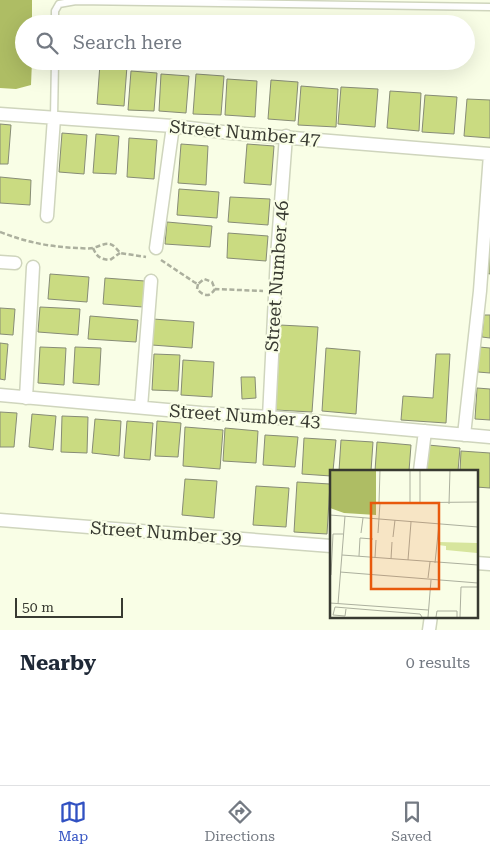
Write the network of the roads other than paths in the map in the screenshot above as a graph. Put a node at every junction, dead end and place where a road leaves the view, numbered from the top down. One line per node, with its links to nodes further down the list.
1 (59, 2): 2 (lane); 5 (lane)
2 (279, 2): 3 (lane)
3 (353, 2): 4 (lane)
4 (490, 6)
5 (56, 15)
6 (55, 70): 8 (lane)
7 (0, 114): 8 (street, Street Number 47)
8 (54, 118): 9 (street, Street Number 47); 12 (street)
9 (173, 126): 10 (street, Street Number 47); 13 (street)
10 (286, 136): 11 (street, Street Number 47); 21 (street, Street Number 46)
11 (490, 154): 23 (street)
12 (47, 216)
13 (156, 248)
14 (0, 262): 15 (street)
15 (15, 263)
16 (33, 267): 19 (street)
17 (151, 281): 20 (street)
18 (0, 395): 19 (street, Street Number 43)
19 (26, 398): 20 (street, Street Number 43)
20 (141, 407): 21 (street, Street Number 43)
21 (269, 417): 22 (street, Street Number 43)
22 (425, 431): 23 (street, Street Number 43); 25 (street)
23 (464, 435): 24 (street, Street Number 43)
24 (490, 437)
25 (420, 470)
26 (0, 520): 27 (street, Street Number 39)
27 (330, 546)

